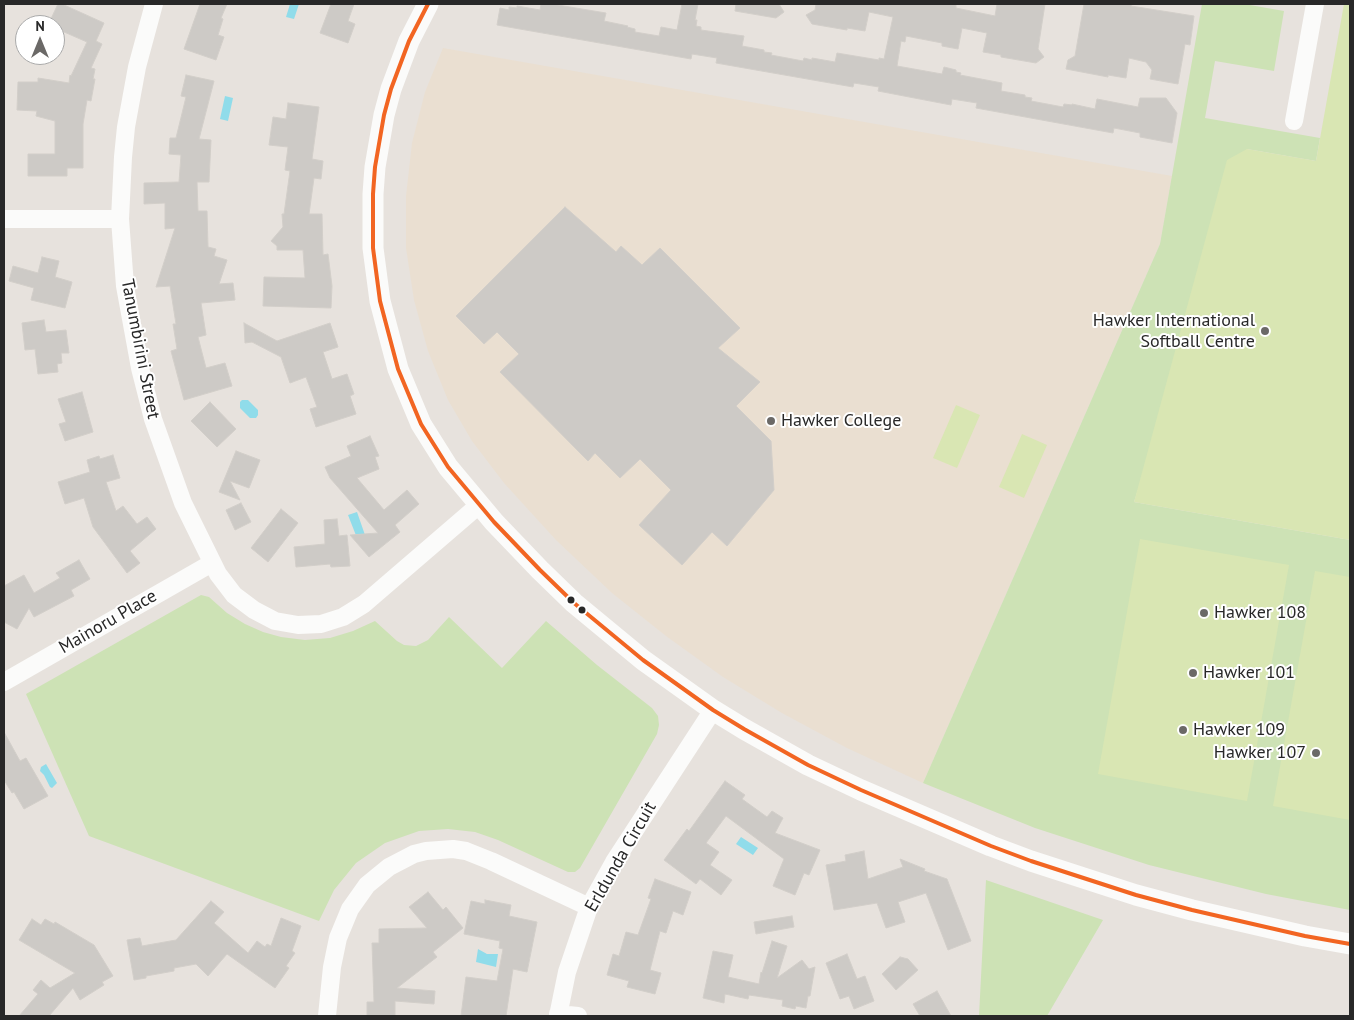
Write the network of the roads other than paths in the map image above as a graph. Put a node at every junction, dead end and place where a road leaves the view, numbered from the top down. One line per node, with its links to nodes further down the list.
1 (154, 4): 6 (street, Tanumbirini Street)
2 (428, 4): 7 (street)
3 (1315, 4): 4 (street)
4 (1294, 121)
5 (4, 219): 6 (street)
6 (120, 219): 8 (street, Tanumbirini Street)
7 (479, 505): 8 (street, Tanumbirini Street); 10 (street)
8 (212, 563): 9 (street, Mainoru Place)
9 (4, 682)
10 (713, 710): 11 (street, Erldunda Circuit); 12 (street)
11 (589, 906): 13 (street, Erldunda Circuit); 14 (street)
12 (1350, 944)
13 (558, 1015): 15 (street)
14 (327, 1016)
15 (578, 1016)

